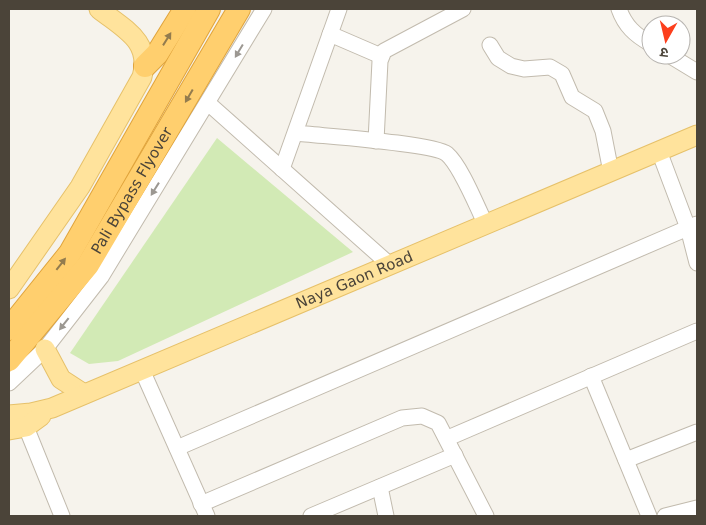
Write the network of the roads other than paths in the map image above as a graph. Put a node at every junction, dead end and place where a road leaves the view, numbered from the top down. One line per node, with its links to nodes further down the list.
1 (99, 9): 14 (main road)
2 (185, 9): 14 (highway, one-way to 2)
3 (209, 9): 28 (highway, one-way to 3)
4 (240, 9): 31 (highway, Pali Bypass Flyover, one-way to 31)
5 (264, 9): 16 (street, one-way to 16)
6 (339, 9): 9 (street)
7 (463, 9): 12 (street)
8 (619, 9): 10 (street)
9 (330, 34): 12 (street); 17 (street)
10 (641, 37)
11 (490, 45): 22 (street)
12 (381, 56): 19 (street)
13 (685, 65): 15 (street)
14 (146, 66): 27 (main road)
15 (697, 72)
16 (208, 103): 21 (street); 30 (street, one-way to 30)
17 (296, 133): 19 (street); 21 (street)
18 (697, 135): 20 (main road, Naya Gaon Road)
19 (376, 141): 23 (street)
20 (659, 151): 22 (main road, Naya Gaon Road); 24 (street)
21 (282, 169): 26 (street)
22 (611, 172): 23 (main road, Naya Gaon Road)
23 (486, 225): 26 (main road, Naya Gaon Road)
24 (693, 226): 25 (street); 41 (street)
25 (697, 262)
26 (390, 265): 32 (main road, Naya Gaon Road)
27 (9, 289)
28 (9, 329)
29 (697, 331): 33 (street)
30 (45, 349): 34 (street); 35 (main road)
31 (9, 360)
32 (142, 370): 35 (main road, Naya Gaon Road); 41 (street)
33 (591, 376): 40 (street); 43 (street)
34 (9, 383)
35 (84, 394): 36 (main road, Naya Gaon Road)
36 (52, 408): 37 (main road, Naya Gaon Road); 38 (main road)
37 (9, 416)
38 (17, 428): 47 (street)
39 (697, 432): 43 (street)
40 (448, 438): 42 (street); 46 (street)
41 (177, 448): 46 (street)
42 (455, 455): 44 (street); 50 (street)
43 (626, 460): 51 (street)
44 (380, 487): 48 (street); 49 (street)
45 (697, 508): 52 (street)
46 (204, 510)
47 (62, 516)
48 (311, 516)
49 (386, 516)
50 (486, 516)
51 (649, 516)
52 (666, 516)

